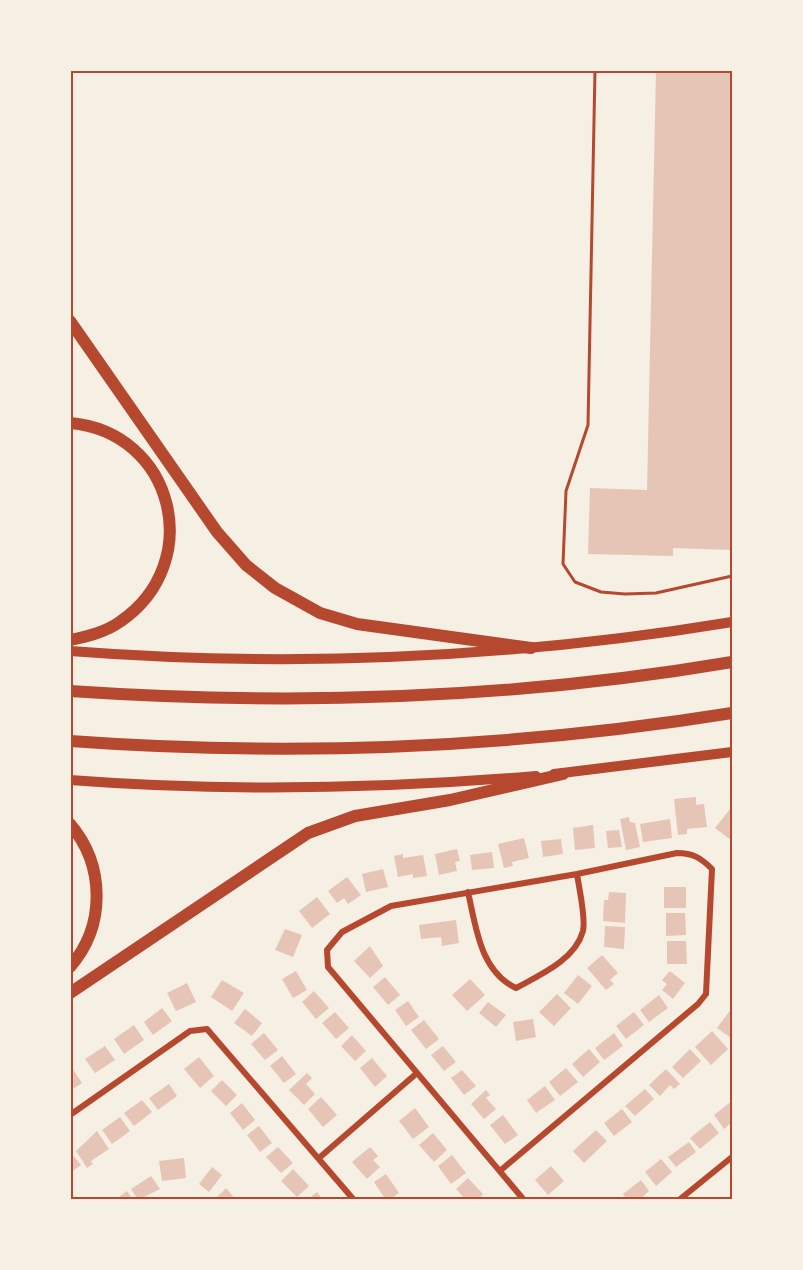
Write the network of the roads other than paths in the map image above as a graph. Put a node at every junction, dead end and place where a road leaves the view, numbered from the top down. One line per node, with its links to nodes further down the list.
1 (595, 70): 4 (lane)
2 (70, 321): 7 (highway)
3 (70, 423): 6 (highway)
4 (732, 576)
5 (732, 622): 7 (highway)
6 (70, 640)
7 (531, 648): 8 (highway)
8 (70, 651)
9 (732, 662): 10 (highway)
10 (70, 691)
11 (732, 712): 12 (highway)
12 (70, 741)
13 (732, 752): 14 (highway)
14 (563, 774): 15 (highway); 20 (highway)
15 (70, 780)
16 (70, 824): 19 (highway)
17 (577, 874): 18 (street); 18 (street); 25 (street)
18 (468, 892): 21 (street)
19 (70, 967)
20 (70, 993)
21 (417, 1073): 24 (street); 25 (street)
22 (70, 1115): 24 (street)
23 (732, 1157): 28 (street)
24 (319, 1158): 26 (street)
25 (501, 1170): 27 (street)
26 (354, 1200)
27 (524, 1200)
28 (679, 1200)

